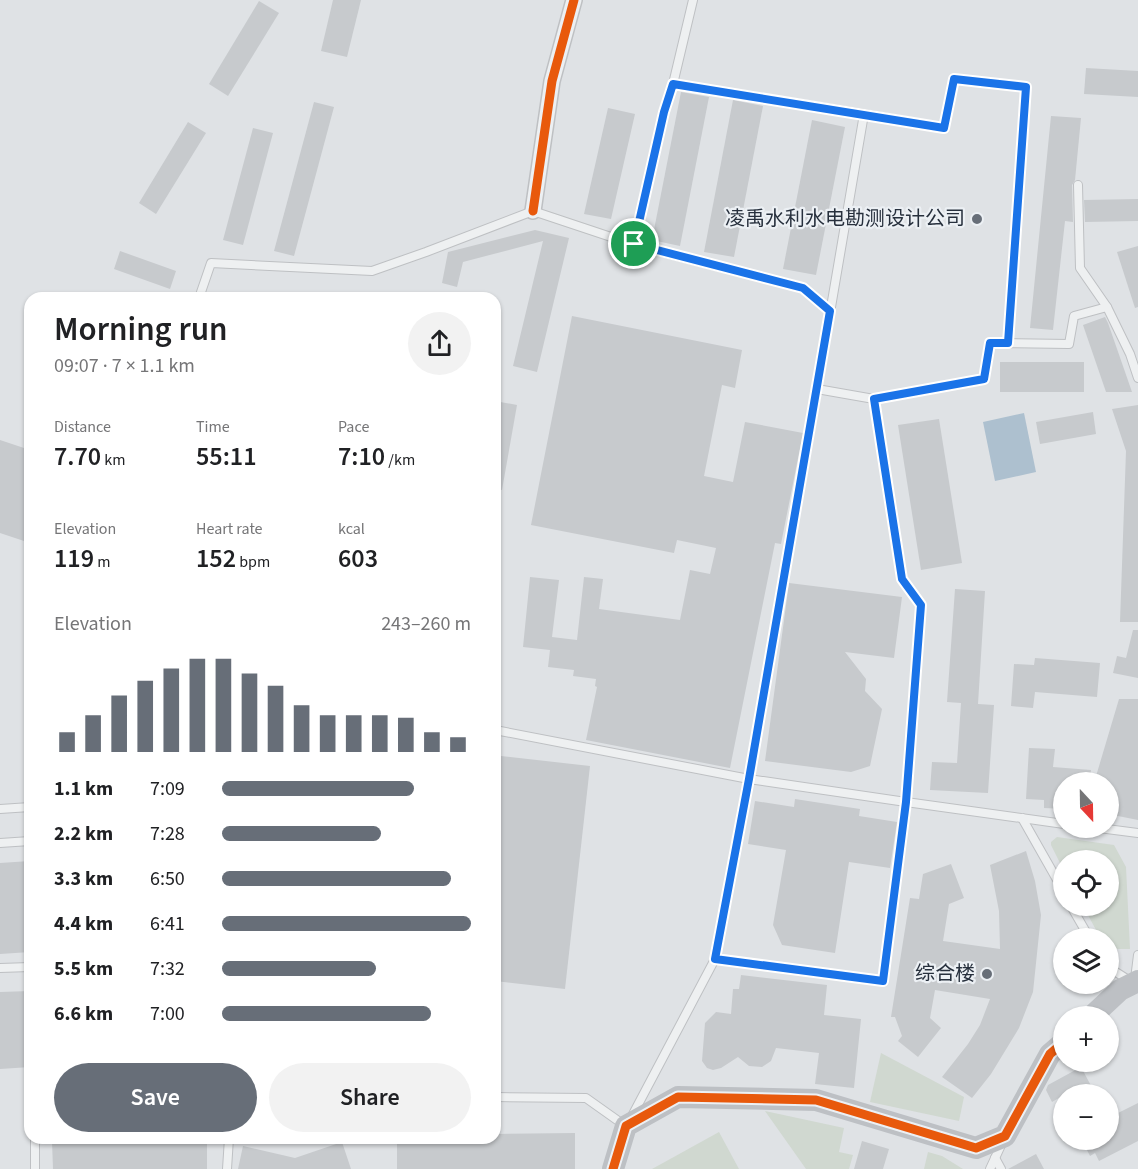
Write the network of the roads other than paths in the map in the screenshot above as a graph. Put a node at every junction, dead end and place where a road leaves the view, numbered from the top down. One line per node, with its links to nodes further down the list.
1 (574, 0): 6 (street)
2 (693, 0): 3 (lane)
3 (673, 84): 4 (lane); 7 (lane)
4 (864, 114): 10 (lane); 11 (lane)
5 (1078, 185): 9 (lane)
6 (533, 211): 7 (lane); 8 (lane)
7 (634, 244): 10 (lane)
8 (201, 292)
9 (1107, 307): 11 (lane); 12 (lane)
10 (830, 311): 13 (lane)
11 (1008, 343): 14 (lane)
12 (1138, 378)
13 (817, 388): 14 (lane); 16 (lane)
14 (874, 399): 17 (lane)
15 (501, 731): 16 (lane)
16 (749, 779): 17 (lane); 28 (lane)
17 (906, 802): 20 (lane); 28 (lane)
18 (24, 807): 19 (lane)
19 (0, 809)
20 (1022, 818): 21 (lane); 26 (lane)
21 (1053, 822)
22 (1119, 831): 23 (lane)
23 (1138, 833)
24 (24, 842): 25 (lane)
25 (0, 843)
26 (1053, 873)
27 (1138, 955): 32 (lane)
28 (715, 959): 36 (lane)
29 (24, 967): 30 (lane)
30 (0, 968)
31 (1119, 974): 32 (lane)
32 (1137, 985): 33 (street)
33 (1103, 1006)
34 (1053, 1051): 37 (street)
35 (501, 1097): 36 (lane)
36 (626, 1126): 37 (street); 43 (street)
37 (1005, 1136): 40 (lane)
38 (34, 1144): 41 (lane)
39 (229, 1144): 42 (lane)
40 (995, 1158): 44 (lane); 45 (lane)
41 (35, 1169)
42 (227, 1169)
43 (613, 1169)
44 (990, 1169)
45 (1001, 1169)

